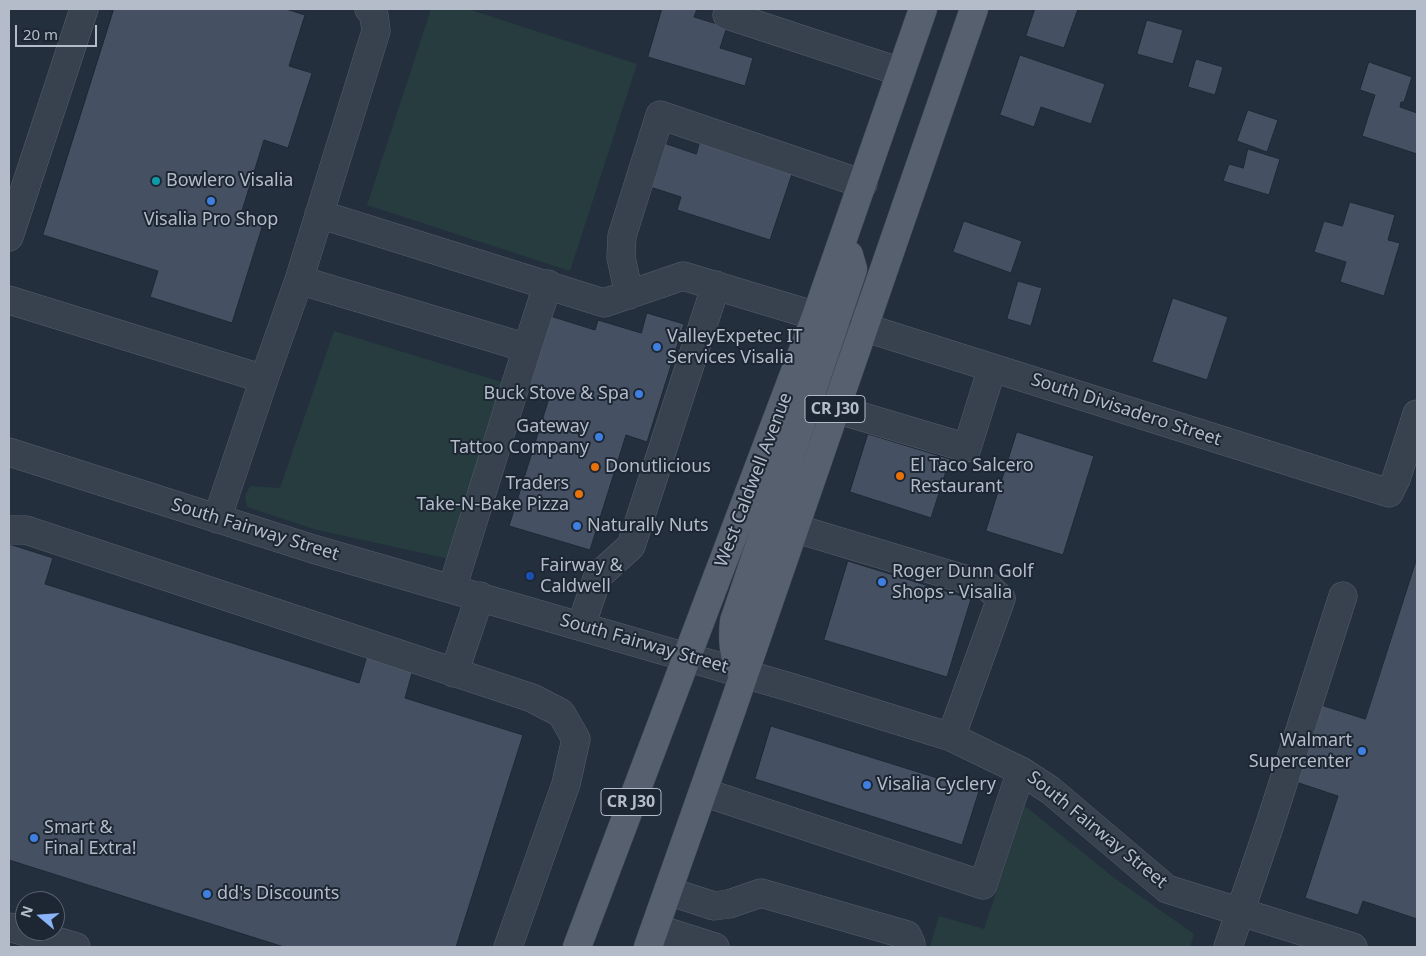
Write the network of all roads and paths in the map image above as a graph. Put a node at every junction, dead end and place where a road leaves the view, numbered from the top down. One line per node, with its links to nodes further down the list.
1 (84, 9): 9 (street)
2 (369, 9): 8 (street)
3 (923, 9): 6 (main road, West Caldwell Avenue / CR J30)
4 (974, 9): 17 (main road, CR J30)
5 (727, 15): 6 (street)
6 (900, 72): 7 (main road, West Caldwell Avenue / CR J30)
7 (863, 184): 10 (main road, West Caldwell Avenue / CR J30); 14 (street)
8 (319, 214): 11 (street); 12 (street)
9 (9, 237)
10 (844, 237): 16 (main road, West Caldwell Avenue / CR J30); 33 (main road)
11 (299, 280): 18 (street); 20 (street)
12 (548, 284): 14 (street); 18 (street)
13 (716, 285): 14 (street); 16 (street); 30 (street)
14 (629, 295)
15 (9, 300): 20 (street)
16 (816, 316): 31 (main road, West Caldwell Avenue / CR J30)
17 (863, 327): 19 (street, South Divisadero Street); 21 (main road, CR J30)
18 (527, 348): 27 (street)
19 (992, 368): 21 (street); 22 (street, South Divisadero Street)
20 (264, 378): 24 (street)
21 (836, 409): 25 (main road, CR J30)
22 (1417, 414)
23 (9, 452): 24 (street, South Fairway Street)
24 (217, 518): 27 (street, South Fairway Street)
25 (794, 528): 33 (main road, CR J30); 34 (street)
26 (9, 530): 32 (street)
27 (452, 589): 28 (street, South Fairway Street)
28 (480, 596): 30 (street, South Fairway Street); 32 (street)
29 (1343, 596): 38 (street)
30 (581, 626): 31 (street, South Fairway Street)
31 (686, 657): 33 (street, South Fairway Street); 43 (main road, West Caldwell Avenue / CR J30)
32 (454, 673): 42 (street)
33 (743, 674): 34 (street, South Fairway Street); 36 (main road, CR J30)
34 (950, 737): 35 (street, South Fairway Street)
35 (1022, 771): 36 (street); 38 (street, South Fairway Street)
36 (703, 792): 37 (main road, CR J30)
37 (668, 891): 40 (main road, CR J30); 45 (street)
38 (1241, 912): 46 (street); 47 (street, South Fairway Street)
39 (9, 926): 41 (street)
40 (652, 938): 44 (street)
41 (69, 946)
42 (508, 947)
43 (577, 947)
44 (715, 947)
45 (910, 947)
46 (1228, 947)
47 (1354, 947)

